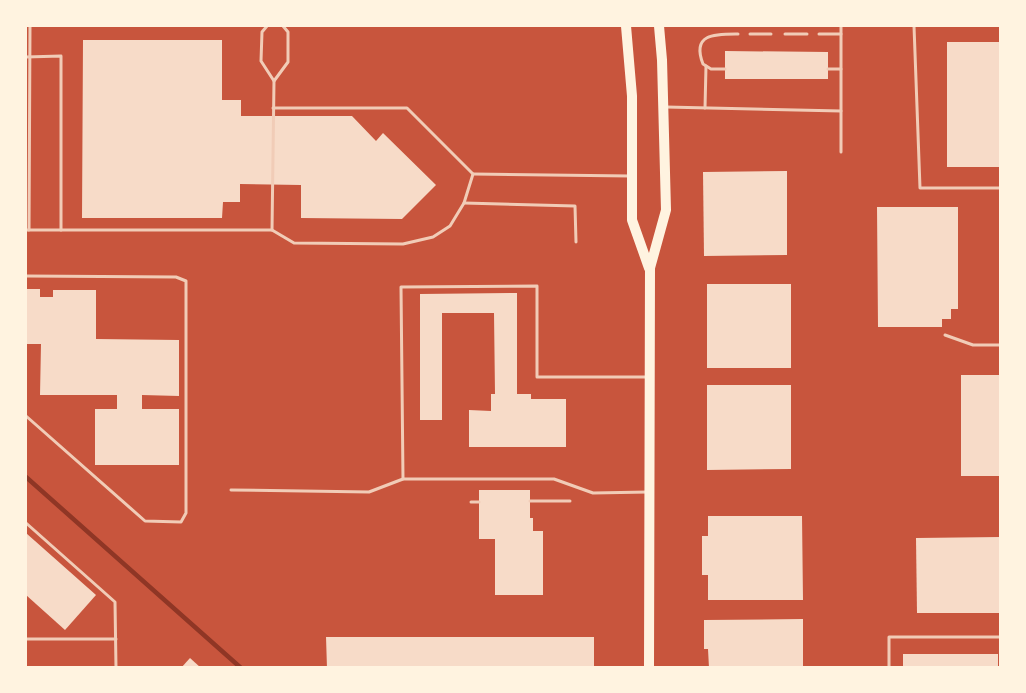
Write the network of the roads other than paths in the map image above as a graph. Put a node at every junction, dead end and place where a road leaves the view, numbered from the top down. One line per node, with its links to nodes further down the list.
1 (30, 26): 15 (lane)
2 (267, 26): 20 (lane)
3 (283, 26): 20 (lane)
4 (626, 26): 27 (main road)
5 (659, 26): 21 (main road)
6 (841, 26): 14 (lane)
7 (914, 26): 28 (lane)
8 (738, 34): 16 (lane)
9 (750, 34): 10 (lane)
10 (771, 34)
11 (785, 34): 12 (lane)
12 (807, 34)
13 (819, 34): 14 (lane)
14 (841, 34): 19 (lane)
15 (28, 57): 30 (lane); 31 (lane)
16 (706, 66): 17 (lane); 23 (lane)
17 (725, 69)
18 (828, 69): 19 (lane)
19 (841, 69): 24 (lane)
20 (274, 81): 22 (lane)
21 (664, 107): 23 (lane); 34 (main road)
22 (273, 108): 26 (lane); 32 (lane)
23 (705, 108): 24 (lane)
24 (841, 111): 25 (lane)
25 (841, 152)
26 (473, 174): 27 (lane); 29 (lane)
27 (632, 176): 34 (main road)
28 (1000, 188)
29 (464, 203): 32 (lane); 33 (lane)
30 (27, 230): 31 (lane)
31 (61, 230): 32 (lane)
32 (272, 230)
33 (576, 242)
34 (650, 268): 38 (main road)
35 (26, 276): 39 (lane)
36 (945, 335): 37 (lane)
37 (1000, 345)
38 (650, 377): 40 (lane); 42 (main road)
39 (26, 416)
40 (404, 479): 41 (lane); 42 (lane)
41 (231, 490)
42 (649, 492): 52 (main road)
43 (530, 501): 44 (lane)
44 (570, 501)
45 (471, 502): 46 (lane)
46 (479, 502)
47 (26, 523): 50 (lane)
48 (1000, 637): 53 (lane)
49 (26, 639): 50 (lane)
50 (116, 639): 51 (lane)
51 (116, 668)
52 (649, 668)
53 (889, 668)

